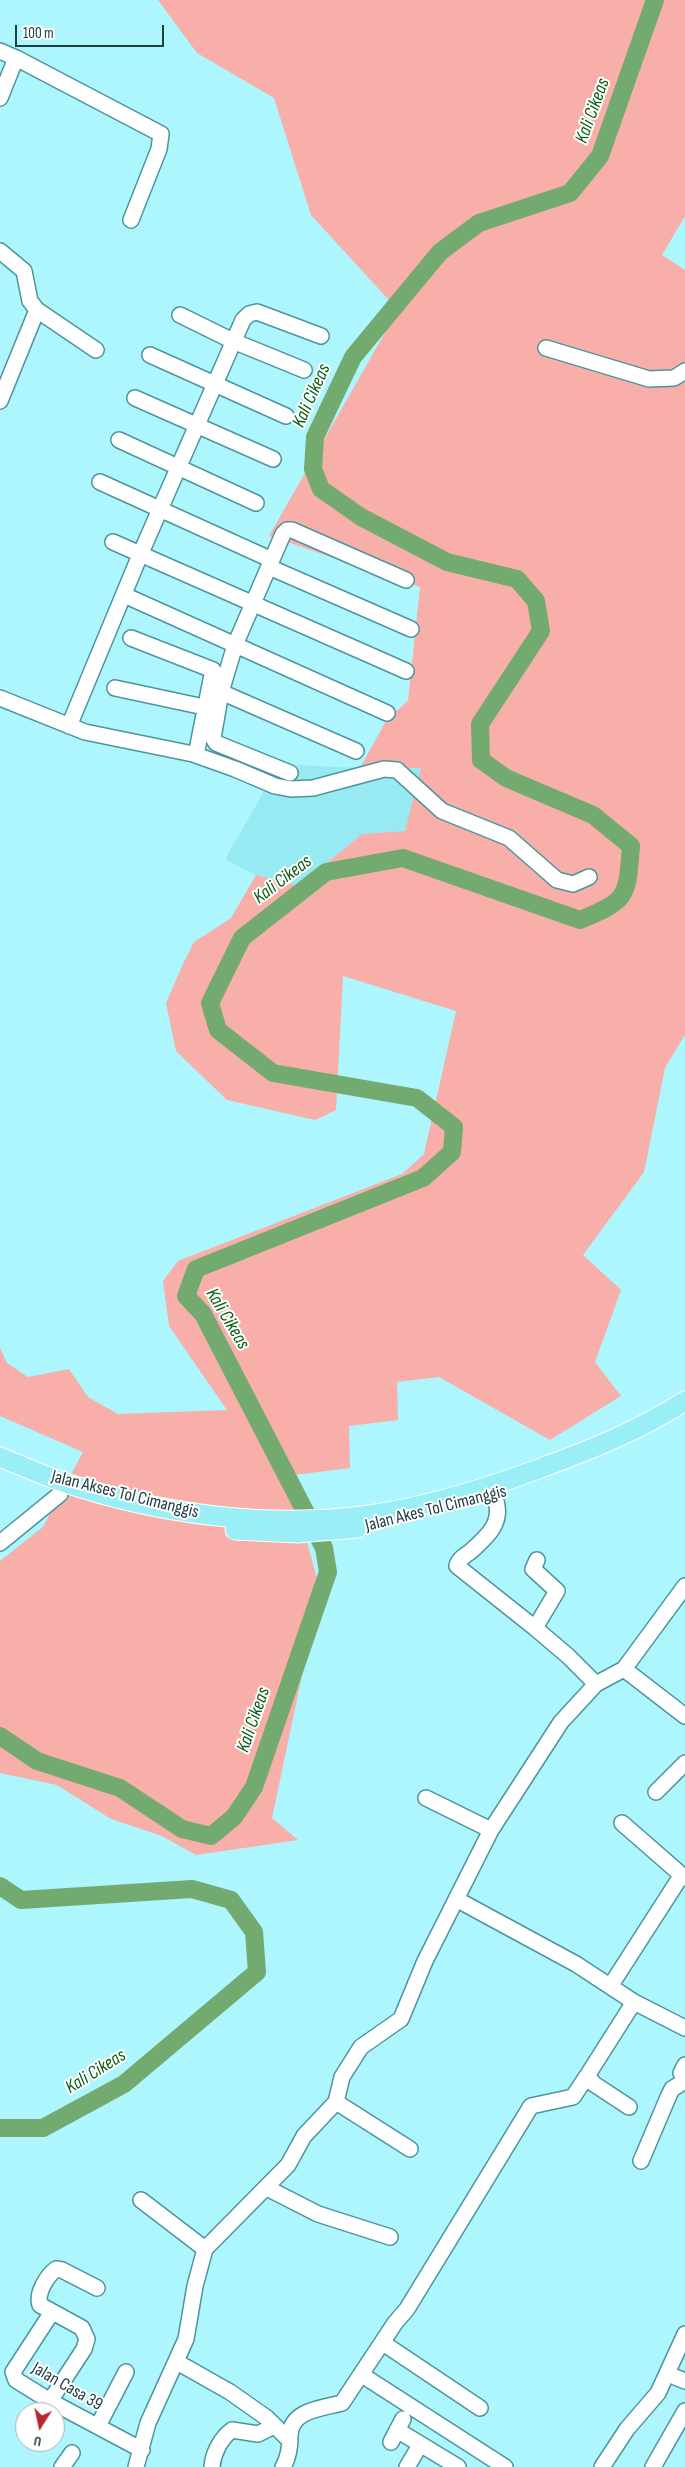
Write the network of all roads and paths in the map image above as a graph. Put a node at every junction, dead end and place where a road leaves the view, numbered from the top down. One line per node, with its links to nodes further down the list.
1 (0, 50): 2 (street)
2 (16, 58): 3 (street); 4 (street)
3 (0, 98)
4 (130, 220)
5 (0, 251): 6 (street)
6 (37, 310): 11 (street); 17 (street)
7 (180, 314): 9 (street)
8 (321, 336): 9 (street)
9 (233, 341): 13 (street); 15 (street)
10 (546, 348): 14 (street)
11 (96, 350)
12 (150, 355): 15 (street)
13 (304, 370)
14 (685, 371)
15 (214, 384): 18 (street); 19 (street)
16 (135, 398): 19 (street)
17 (0, 400)
18 (286, 416)
19 (196, 425): 21 (street); 22 (street)
20 (119, 440): 22 (street)
21 (273, 459)
22 (179, 466): 24 (street); 25 (street)
23 (100, 482): 25 (street)
24 (256, 503)
25 (160, 509): 27 (street); 28 (street)
26 (113, 542): 27 (street)
27 (140, 555): 30 (street); 31 (street)
28 (271, 564): 29 (street); 31 (street); 32 (street)
29 (406, 580)
30 (124, 595): 34 (street); 41 (street)
31 (253, 603): 34 (street); 35 (street)
32 (411, 629)
33 (131, 638): 39 (street)
34 (236, 644): 37 (street); 40 (street)
35 (406, 671)
36 (115, 688): 39 (street)
37 (221, 692): 42 (street); 44 (street)
38 (0, 698): 41 (street)
39 (204, 707): 43 (street)
40 (388, 713)
41 (69, 726): 43 (street)
42 (356, 751)
43 (196, 755): 45 (street)
44 (290, 773)
45 (589, 877)
46 (680, 1411): 50 (main road, Jalan Akes Tol Cimanggis); 51 (main road, Jalan Akes Tol Cimanggis)
47 (0, 1457): 52 (main road, Jalan Akses Tol Cimanggis)
48 (0, 1470): 49 (main road, Jalan Akes Tol Cimanggis)
49 (60, 1494): 52 (main road, Jalan Akes Tol Cimanggis); 53 (street)
50 (495, 1498): 51 (main road, Jalan Akes Tol Cimanggis); 56 (street)
51 (362, 1521): 52 (main road, Jalan Akes Tol Cimanggis)
52 (259, 1526)
53 (0, 1543)
54 (537, 1560): 56 (street)
55 (685, 1586): 57 (street)
56 (535, 1628): 58 (street)
57 (624, 1669): 58 (street); 59 (street)
58 (596, 1684): 64 (street)
59 (685, 1716)
60 (685, 1763): 61 (street)
61 (656, 1792)
62 (426, 1798): 64 (street)
63 (622, 1823): 65 (street)
64 (491, 1830): 66 (street)
65 (683, 1877): 67 (street)
66 (456, 1899): 67 (street); 72 (street)
67 (611, 1985): 68 (street)
68 (634, 2002): 69 (street); 71 (street)
69 (685, 2028)
70 (684, 2073): 75 (street)
71 (587, 2076): 73 (street); 83 (street)
72 (336, 2102): 74 (street); 76 (street)
73 (628, 2107)
74 (410, 2149)
75 (641, 2161)
76 (267, 2188): 78 (street); 79 (street)
77 (141, 2200): 79 (street)
78 (390, 2237)
79 (205, 2249): 84 (street)
80 (98, 2288): 81 (street)
81 (52, 2312): 87 (street); 87 (street, Jalan Casa 39)
82 (685, 2334): 104 (street)
83 (383, 2343): 86 (street); 88 (street)
84 (177, 2362): 91 (street); 95 (street)
85 (126, 2372): 90 (street)
86 (362, 2375): 93 (street); 97 (street)
87 (50, 2401): 90 (street, Jalan Casa 39)
88 (480, 2408)
89 (685, 2411): 105 (street)
90 (98, 2426): 95 (street, Jalan Casa 39)
91 (274, 2426): 93 (street); 100 (street)
92 (397, 2430): 94 (street)
93 (290, 2441): 101 (street)
94 (420, 2445): 102 (street); 103 (street)
95 (142, 2450): 99 (street)
96 (72, 2453): 98 (street)
97 (496, 2464)
98 (62, 2467)
99 (136, 2467)
100 (212, 2467)
101 (283, 2467)
102 (407, 2467)
103 (458, 2467)
104 (602, 2467)
105 (654, 2467)

